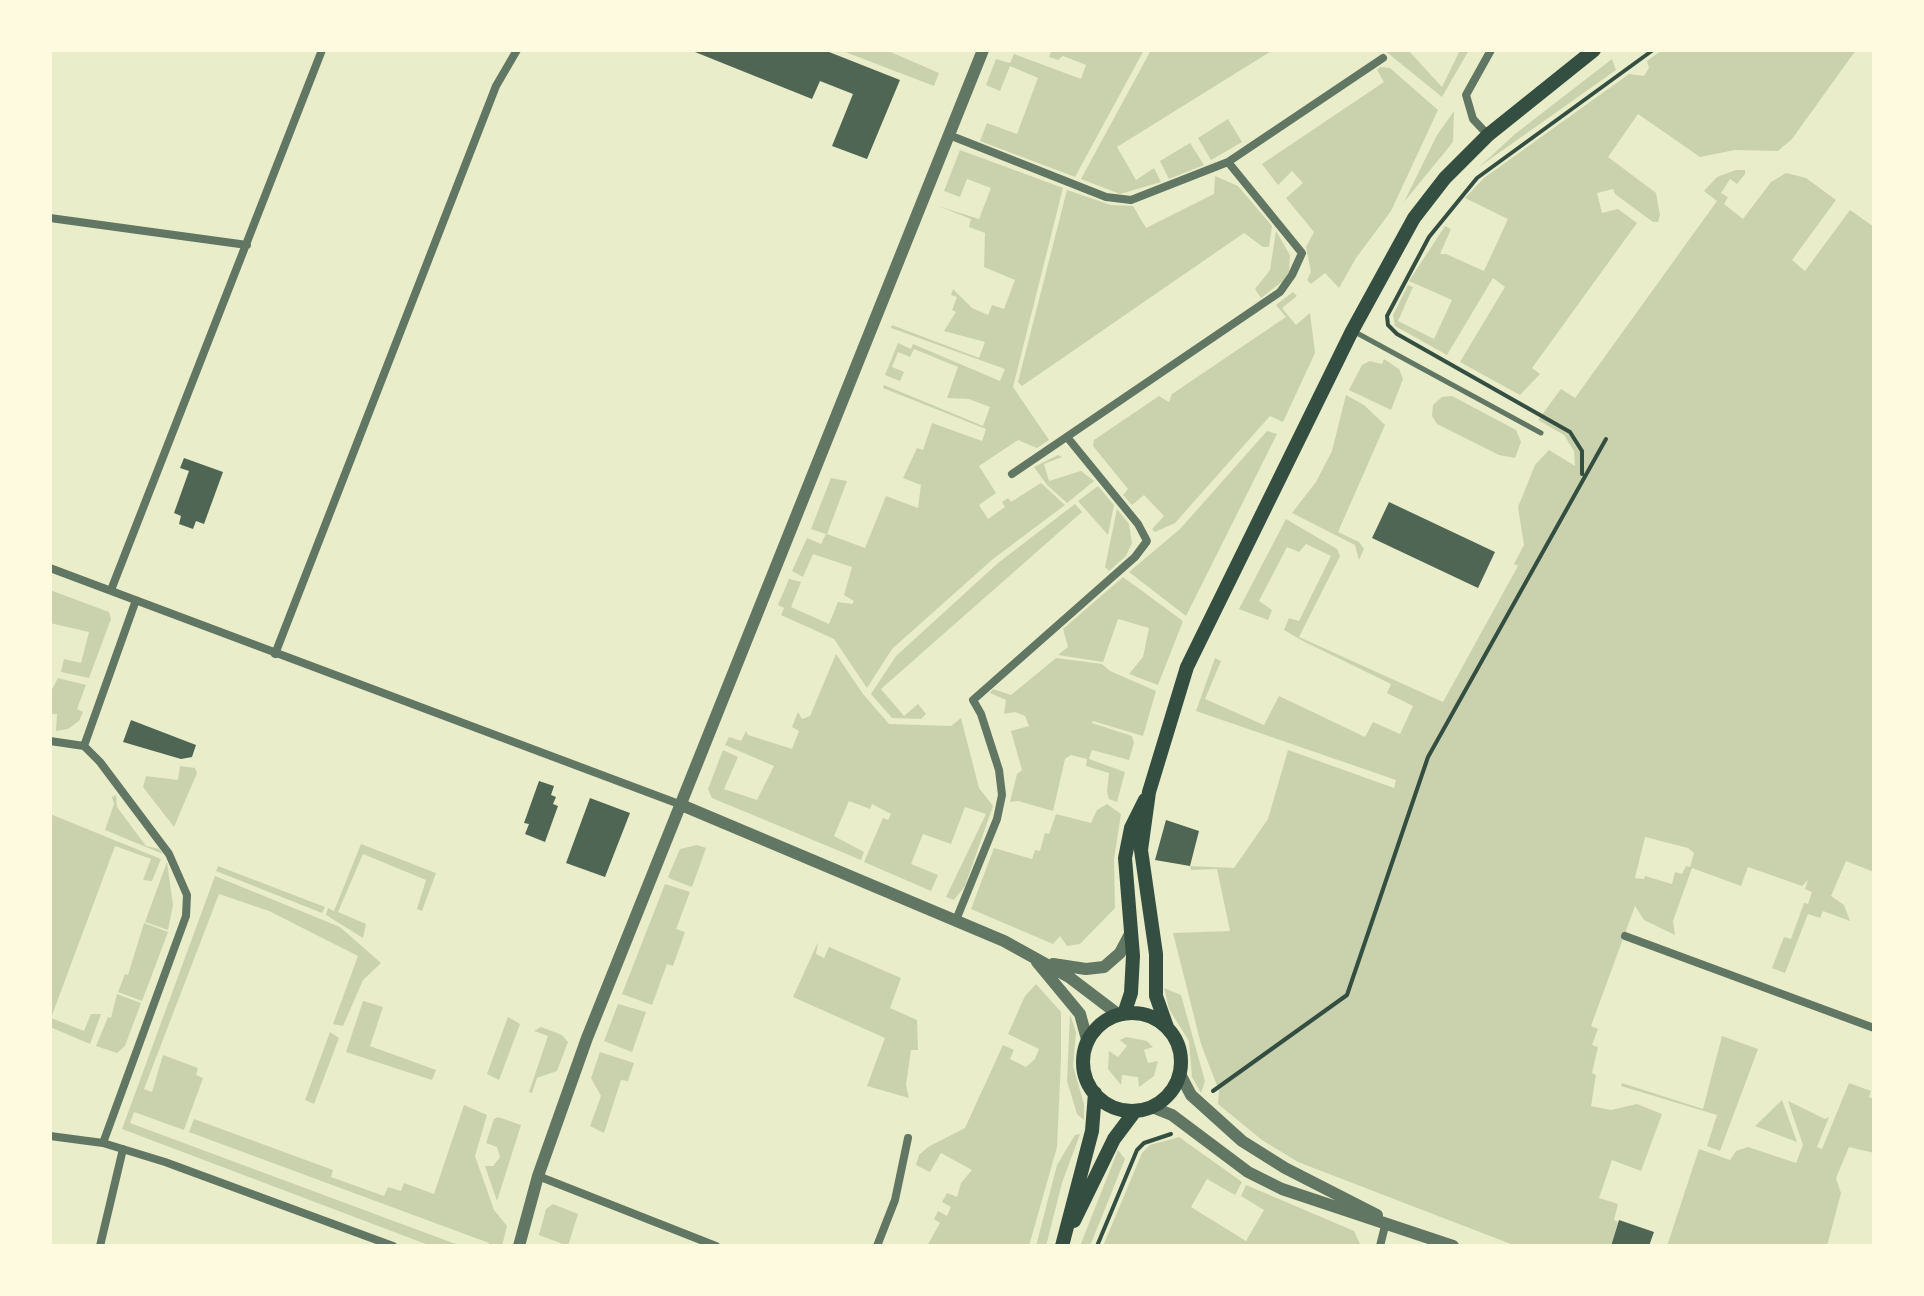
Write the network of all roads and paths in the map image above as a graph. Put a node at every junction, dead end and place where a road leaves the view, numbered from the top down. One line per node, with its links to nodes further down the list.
1 (322, 50): 12 (street)
2 (517, 50): 22 (street)
3 (983, 50): 8 (street)
4 (1491, 50): 9 (street)
5 (1594, 50): 9 (main road)
6 (1653, 50): 18 (path)
7 (1383, 58): 10 (street)
8 (949, 135): 10 (street); 26 (street)
9 (1488, 135): 13 (main road)
10 (1228, 162): 15 (street)
11 (50, 218): 12 (street)
12 (247, 245): 20 (street)
13 (1352, 331): 14 (lane); 25 (main road)
14 (1541, 433)
15 (1067, 437): 17 (street); 27 (street)
16 (1606, 439): 18 (path)
17 (1012, 474)
18 (1582, 476): 38 (path)
19 (50, 568): 20 (street)
20 (111, 590): 21 (street)
21 (136, 600): 22 (street); 24 (street)
22 (275, 654): 26 (street)
23 (50, 741): 24 (street)
24 (84, 746): 44 (street)
25 (1149, 792): 28 (main road); 33 (main road)
26 (679, 804): 27 (street); 46 (street)
27 (956, 920): 30 (street)
28 (1131, 932): 31 (street); 32 (main road)
29 (1625, 936): 34 (street)
30 (1029, 954): 31 (street); 35 (street)
31 (1047, 963): 32 (street)
32 (1122, 1014): 33 (main road); 35 (main road)
33 (1167, 1027): 36 (main road)
34 (1874, 1028)
35 (1088, 1043): 37 (main road)
36 (1180, 1074): 38 (street); 39 (main road)
37 (1095, 1093): 40 (main road); 48 (main road)
38 (1201, 1104): 47 (street)
39 (1152, 1107): 40 (main road); 41 (street)
40 (1135, 1111): 48 (main road)
41 (1185, 1123): 47 (street); 54 (path)
42 (50, 1136): 44 (street)
43 (908, 1138): 53 (street)
44 (103, 1143): 45 (street)
45 (123, 1149): 49 (street); 50 (street)
46 (538, 1176): 51 (street); 52 (street)
47 (1386, 1221): 55 (street); 56 (street)
48 (1063, 1245)
49 (100, 1246)
50 (393, 1246)
51 (519, 1246)
52 (716, 1246)
53 (877, 1246)
54 (1097, 1246)
55 (1380, 1246)
56 (1453, 1246)

